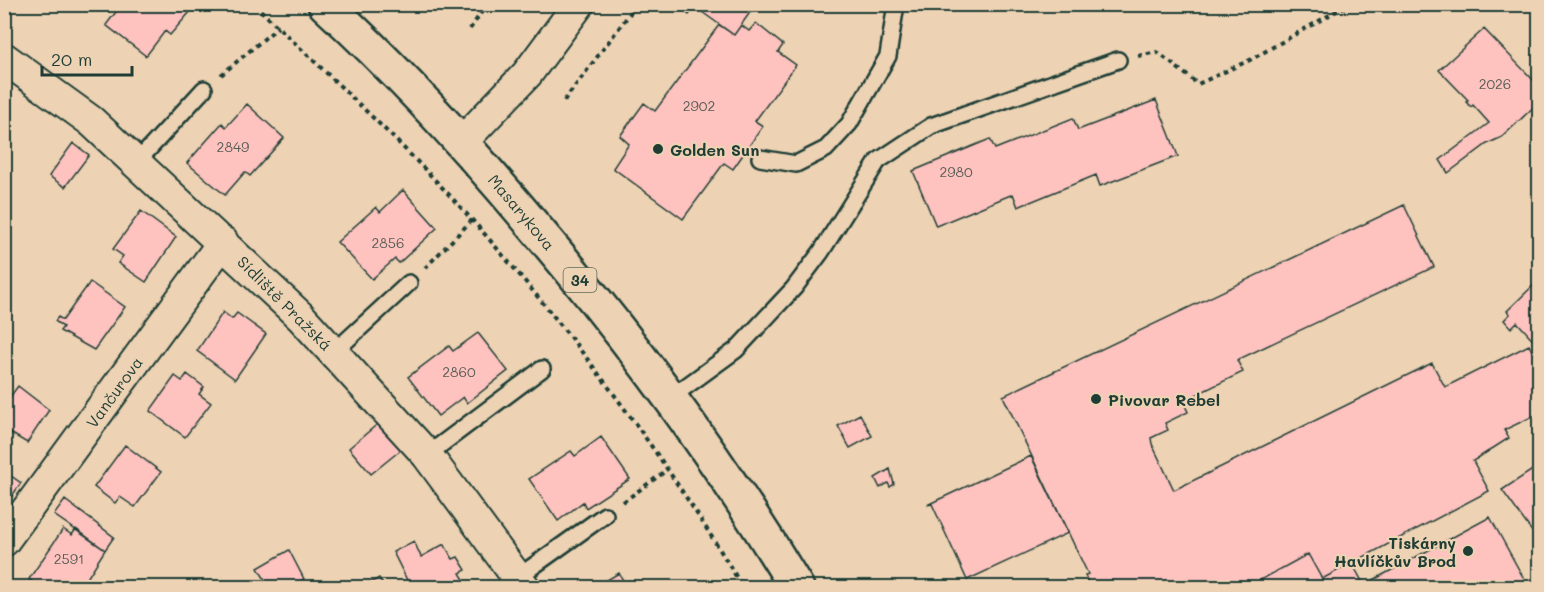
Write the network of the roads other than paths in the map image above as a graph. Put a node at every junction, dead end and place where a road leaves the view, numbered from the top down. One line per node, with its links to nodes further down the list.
1 (325, 4): 7 (main road, Masarykova / 34)
2 (579, 4): 7 (street)
3 (896, 4): 8 (lane)
4 (4, 58): 9 (street, Sídliště Pražská)
5 (1118, 60): 14 (lane)
6 (204, 90): 9 (lane)
7 (462, 142): 14 (main road, Masarykova / 34)
8 (760, 159)
9 (136, 163): 10 (street, Sídliště Pražská)
10 (223, 242): 12 (street, Sídliště Pražská); 17 (street, Vančurova)
11 (409, 283): 12 (lane)
12 (334, 352): 15 (street, Sídliště Pražská)
13 (542, 369): 15 (lane)
14 (670, 398): 19 (main road, Masarykova / 34)
15 (427, 455): 18 (street, Sídliště Pražská)
16 (605, 515): 18 (lane)
17 (4, 541)
18 (522, 582)
19 (797, 588)

